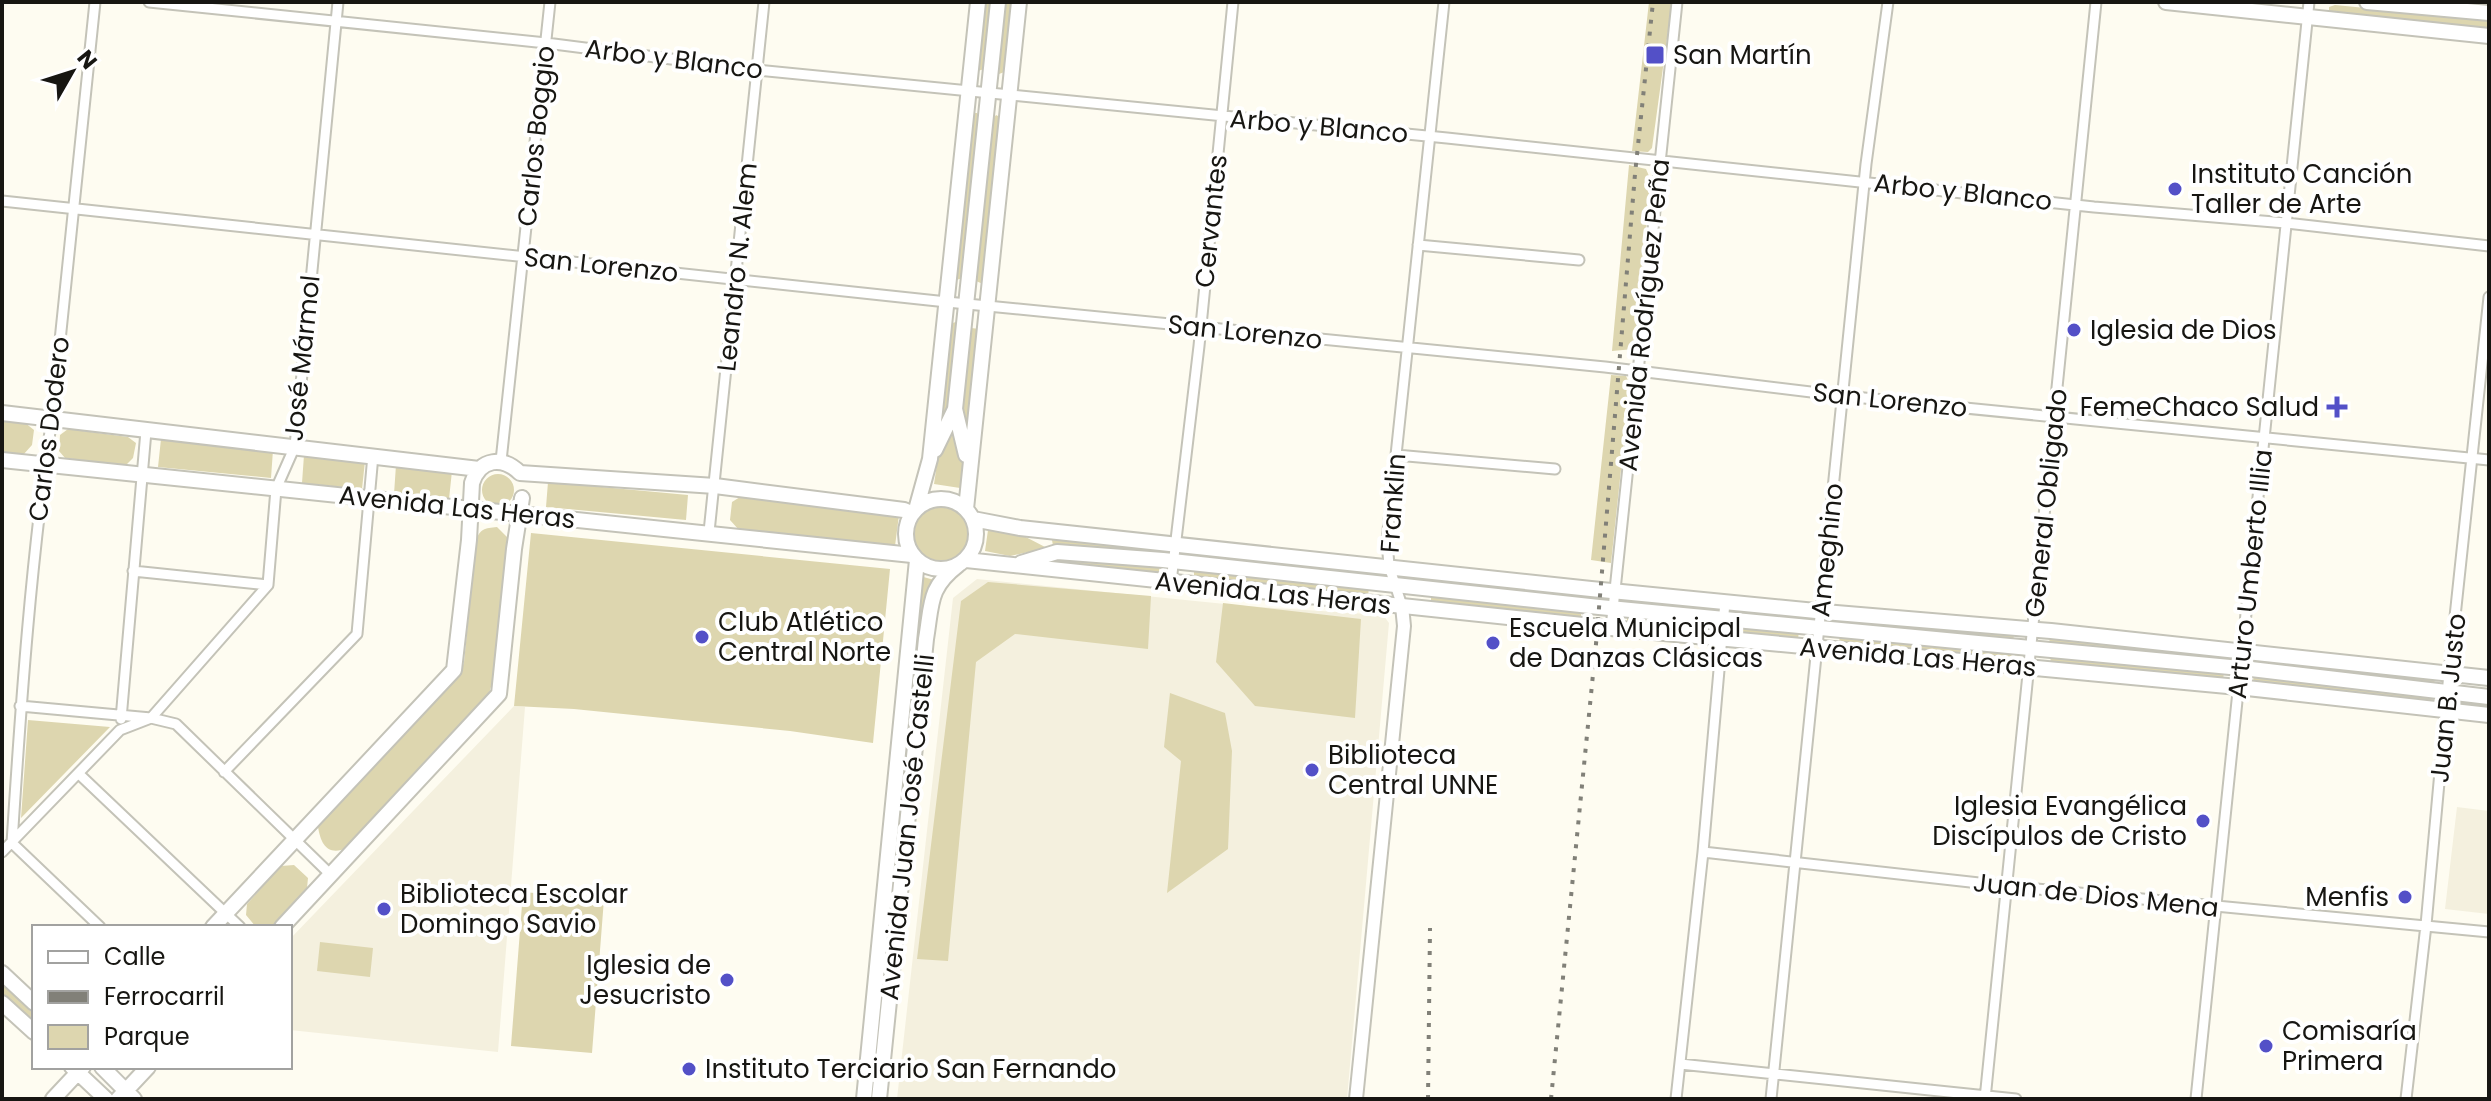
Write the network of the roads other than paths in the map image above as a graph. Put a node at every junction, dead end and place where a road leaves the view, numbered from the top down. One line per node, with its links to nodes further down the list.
1 (95, 2): 31 (street, Carlos Dodero)
2 (149, 2): 18 (street, Arbo y Blanco)
3 (338, 2): 18 (street, José Mármol)
4 (550, 2): 20 (street, Carlos Boggio)
5 (764, 2): 21 (street, Leandro N. Alem)
6 (978, 2): 22 (main road)
7 (998, 2): 23 (main road)
8 (1019, 2): 24 (main road)
9 (1233, 2): 25 (street, Cervantes)
10 (1444, 2): 26 (street, Franklin)
11 (1677, 2): 27 (street, Avenida Rodríguez Peña)
12 (1888, 2): 28 (street, Ameghino)
13 (2096, 2): 30 (street, General Obligado)
14 (2166, 2): 16 (main road)
15 (2367, 2): 17 (main road)
16 (2308, 10): 19 (main road); 32 (street, Arturo Umberto Illia)
17 (2489, 13)
18 (336, 21): 20 (street, Arbo y Blanco); 33 (street, José Mármol)
19 (2489, 36)
20 (546, 43): 21 (street, Arbo y Blanco); 36 (street, Carlos Boggio)
21 (757, 70): 22 (street, Arbo y Blanco); 38 (street, Leandro N. Alem)
22 (970, 91): 23 (street, Arbo y Blanco); 40 (main road)
23 (990, 94): 24 (street, Arbo y Blanco); 41 (main road)
24 (1011, 95): 25 (street, Arbo y Blanco); 42 (main road)
25 (1222, 117): 26 (street, Arbo y Blanco); 43 (street, Cervantes)
26 (1429, 137): 27 (street, Arbo y Blanco); 34 (street, Franklin)
27 (1659, 162): 28 (street, Arbo y Blanco); 45 (street, Avenida Rodríguez Peña)
28 (1864, 181): 30 (street, Arbo y Blanco); 46 (street, Ameghino)
29 (2, 201): 31 (street, San Lorenzo)
30 (2076, 205): 32 (street, Arbo y Blanco); 49 (street, General Obligado)
31 (73, 209): 33 (street, San Lorenzo); 50 (street, Carlos Dodero)
32 (2286, 223): 35 (street, Arbo y Blanco); 52 (street, Arturo Umberto Illia)
33 (314, 234): 36 (street, San Lorenzo); 53 (street, José Mármol)
34 (1418, 245): 37 (street); 44 (street, Franklin)
35 (2489, 246)
36 (524, 257): 38 (street, San Lorenzo); 61 (street, Carlos Boggio)
37 (1579, 260)
38 (736, 279): 40 (street, San Lorenzo); 66 (street, Leandro N. Alem)
39 (2489, 297): 57 (street, Juan B. Justo)
40 (947, 302): 41 (street, San Lorenzo); 56 (main road)
41 (967, 304): 42 (street, San Lorenzo); 47 (main road)
42 (987, 306): 43 (street, San Lorenzo); 62 (main road)
43 (1200, 327): 44 (street, San Lorenzo); 76 (street, Cervantes)
44 (1408, 349): 45 (street, San Lorenzo); 55 (street, Franklin)
45 (1638, 371): 46 (street, San Lorenzo); 87 (street, Avenida Rodríguez Peña)
46 (1844, 396): 49 (street, San Lorenzo); 92 (street, Ameghino)
47 (955, 409): 56 (main road); 62 (main road)
48 (2, 413): 50 (main road, Avenida Las Heras)
49 (2053, 416): 52 (street, San Lorenzo); 94 (street, General Obligado)
50 (52, 418): 51 (main road, Avenida Las Heras); 60 (street, Carlos Dodero)
51 (146, 431): 53 (main road, Avenida Las Heras); 65 (street)
52 (2264, 438): 57 (street, San Lorenzo); 98 (street, Arturo Umberto Illia)
53 (295, 446): 54 (main road, Avenida Las Heras); 67 (street, José Mármol)
54 (373, 455): 61 (main road, Avenida Las Heras); 69 (street)
55 (1396, 455): 63 (street); 82 (street, Franklin)
56 (930, 459): 71 (main road)
57 (2473, 459): 59 (street, San Lorenzo); 101 (street, Juan B. Justo)
58 (2, 460): 60 (main road, Avenida Las Heras)
59 (2489, 460)
60 (44, 464): 65 (main road, Avenida Las Heras); 106 (street, Carlos Dodero)
61 (489, 464): 64 (main road, Avenida Las Heras); 68 (main road)
62 (969, 466): 73 (main road)
63 (1555, 469)
64 (520, 473): 66 (main road, Avenida Las Heras); 72 (main road)
65 (141, 475): 67 (main road, Avenida Las Heras); 83 (street)
66 (715, 486): 71 (main road, Avenida Las Heras); 75 (street, Leandro N. Alem)
67 (276, 489): 69 (main road, Avenida Las Heras); 86 (street, José Mármol)
68 (473, 493): 70 (main road); 72 (main road)
69 (369, 499): 70 (main road, Avenida Las Heras); 112 (street)
70 (471, 509): 72 (main road, Avenida Las Heras); 114 (main road)
71 (914, 510): 73 (main road); 78 (main road)
72 (504, 512): 75 (main road, Avenida Las Heras); 119 (main road)
73 (970, 514): 74 (main road, Avenida Las Heras); 79 (main road)
74 (1020, 528): 76 (main road, Avenida Las Heras); 77 (main road, Avenida Las Heras)
75 (709, 532): 78 (main road, Avenida Las Heras)
76 (1175, 544): 80 (street, Cervantes); 82 (main road, Avenida Las Heras)
77 (1057, 552): 80 (main road, Avenida Las Heras); 81 (main road, Avenida Las Heras)
78 (915, 557): 79 (main road); 142 (main road, Avenida Juan José Castelli)
79 (962, 562): 81 (main road, Avenida Las Heras); 143 (main road, Avenida Juan José Castelli)
80 (1173, 562): 84 (street, Cervantes); 85 (main road, Avenida Las Heras)
81 (1013, 565): 84 (main road, Avenida Las Heras)
82 (1389, 566): 85 (street, Franklin); 87 (main road, Avenida Las Heras)
83 (133, 571): 86 (street); 109 (street)
84 (1171, 582): 89 (main road, Avenida Las Heras)
85 (1395, 584): 89 (street, Franklin); 90 (main road, Avenida Las Heras)
86 (268, 585): 110 (street)
87 (1616, 591): 88 (main road, Avenida Las Heras); 90 (street, Avenida Rodríguez Peña)
88 (1725, 602): 91 (street); 92 (main road, Avenida Las Heras)
89 (1402, 606): 93 (main road, Avenida Las Heras); 144 (street, Franklin)
90 (1614, 608): 91 (main road, Avenida Las Heras); 93 (street, Avenida Rodríguez Peña)
91 (1723, 618): 92 (main road, Avenida Las Heras); 95 (street)
92 (1819, 620): 94 (main road, Avenida Las Heras); 96 (street, Ameghino); 97 (main road, Avenida Las Heras)
93 (1611, 628): 95 (main road, Avenida Las Heras)
94 (2032, 629): 97 (street, General Obligado); 98 (main road, Avenida Las Heras)
95 (1721, 638): 96 (main road, Avenida Las Heras); 117 (street)
96 (1817, 647): 99 (main road, Avenida Las Heras); 118 (street, Ameghino)
97 (2031, 649): 99 (street, General Obligado); 100 (main road, Avenida Las Heras)
98 (2242, 651): 100 (street, Arturo Umberto Illia); 101 (main road, Avenida Las Heras)
99 (2028, 667): 103 (main road, Avenida Las Heras); 120 (street, General Obligado)
100 (2241, 668): 103 (street, Arturo Umberto Illia); 104 (main road, Avenida Las Heras)
101 (2449, 673): 102 (main road, Avenida Las Heras); 104 (street, Juan B. Justo)
102 (2489, 678)
103 (2238, 687): 107 (main road, Avenida Las Heras); 121 (street, Arturo Umberto Illia)
104 (2449, 692): 105 (main road, Avenida Las Heras); 107 (street, Juan B. Justo)
105 (2489, 697)
106 (20, 706): 109 (street); 115 (street, Carlos Dodero)
107 (2447, 711): 108 (main road, Avenida Las Heras); 127 (street, Juan B. Justo)
108 (2489, 715)
109 (121, 716): 110 (street); 111 (street)
110 (151, 718): 111 (street); 112 (street)
111 (120, 730): 113 (street)
112 (224, 772): 114 (street)
113 (79, 774): 115 (street); 122 (street)
114 (296, 840): 119 (street); 122 (main road)
115 (12, 843): 116 (street); 123 (street)
116 (2, 852)
117 (1703, 852): 118 (street, Juan de Dios Mena); 133 (street)
118 (1794, 863): 120 (street, Juan de Dios Mena); 137 (street, Ameghino)
119 (331, 875): 126 (main road)
120 (2006, 886): 121 (street, Juan de Dios Mena); 139 (street, General Obligado)
121 (2215, 906): 127 (street, Juan de Dios Mena); 148 (street, Arturo Umberto Illia)
122 (225, 913): 124 (main road); 125 (street)
123 (98, 925)
124 (215, 925)
125 (238, 925)
126 (284, 925)
127 (2426, 925): 128 (street, Juan de Dios Mena); 149 (street, Juan B. Justo)
128 (2489, 932)
129 (2, 973): 130 (main road)
130 (32, 1001)
131 (2, 1003): 132 (main road)
132 (32, 1030)
133 (1680, 1064): 137 (street); 145 (street)
134 (78, 1069): 140 (main road); 141 (main road)
135 (104, 1069): 138 (main road)
136 (146, 1069): 138 (main road)
137 (1773, 1074): 139 (street); 146 (street, Ameghino)
138 (126, 1096)
139 (1985, 1097): 147 (street)
140 (53, 1099)
141 (106, 1099)
142 (864, 1099)
143 (879, 1099)
144 (1356, 1099)
145 (1676, 1099)
146 (1771, 1099)
147 (2016, 1099)
148 (2196, 1099)
149 (2406, 1099)

